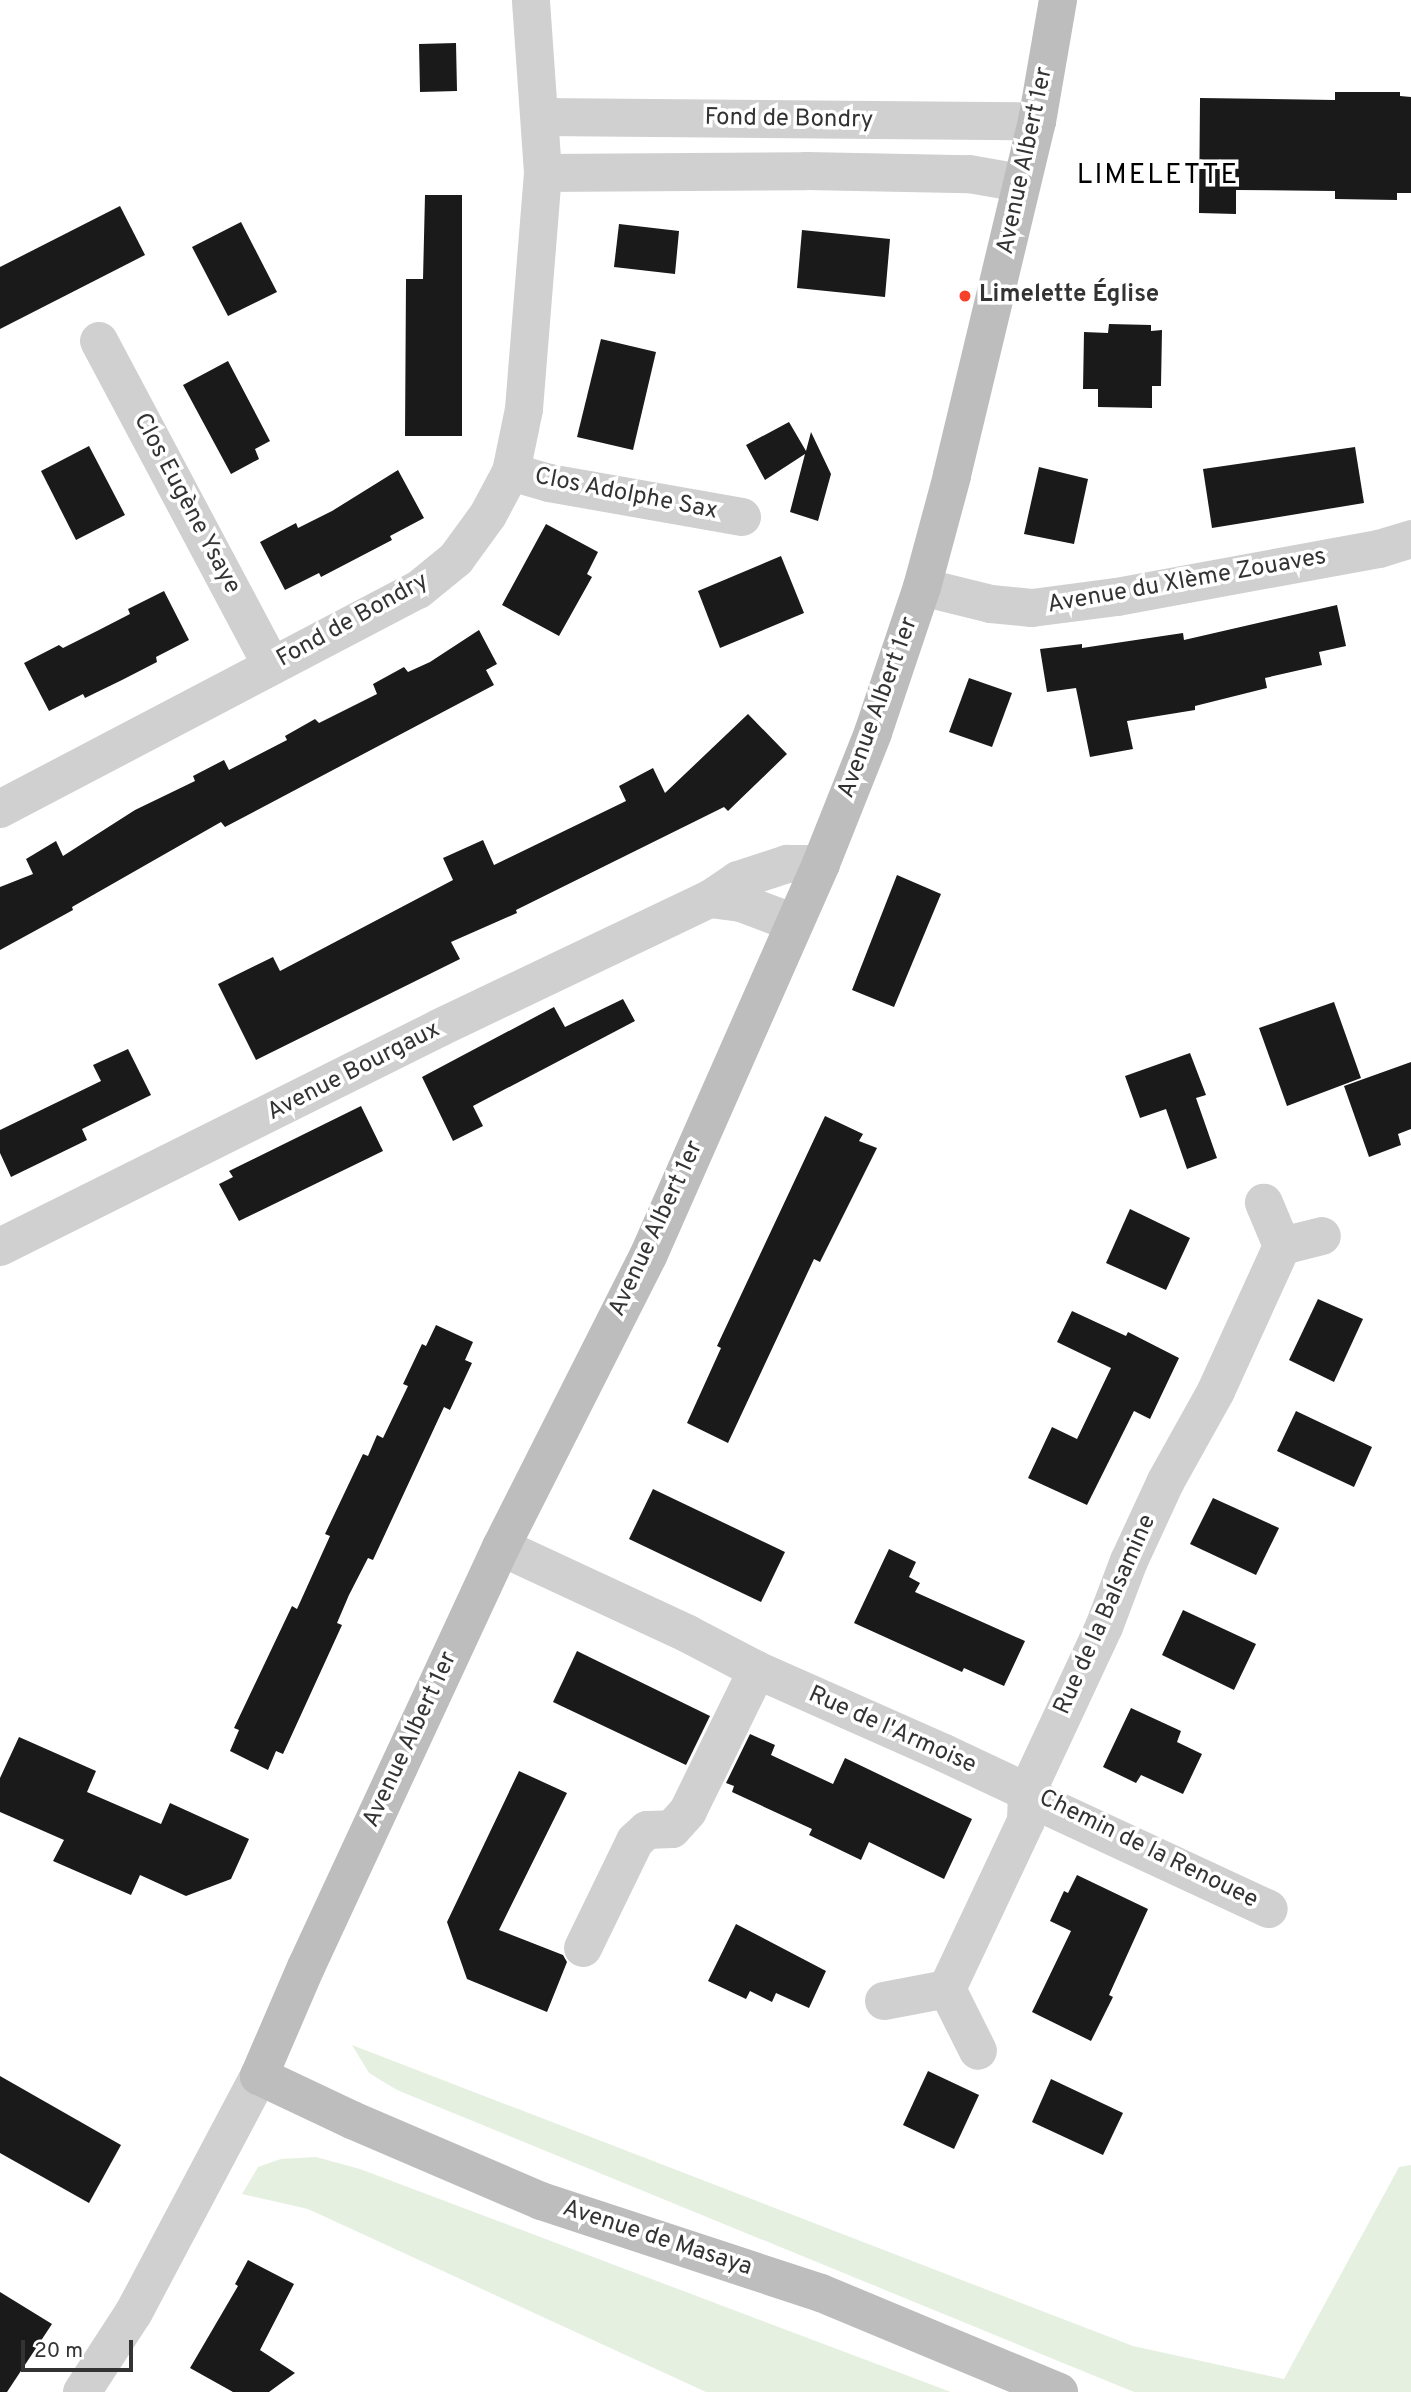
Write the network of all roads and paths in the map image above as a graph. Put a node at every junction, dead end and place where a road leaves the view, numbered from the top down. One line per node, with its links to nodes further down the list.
1 (531, 0): 3 (street, Fond de Bondry)
2 (1058, 0): 4 (main road, Avenue Albert 1er)
3 (541, 117): 4 (street, Fond de Bondry); 5 (street, Fond de Bondry)
4 (1037, 121): 6 (main road, Avenue Albert 1er)
5 (543, 173): 6 (street, Fond de Bondry); 8 (street, Fond de Bondry)
6 (1021, 183): 11 (main road, Avenue Albert 1er)
7 (99, 341): 12 (street, Clos Eugène Ysaye)
8 (511, 471): 9 (street, Clos Adolphe Sax); 12 (street, Fond de Bondry)
9 (742, 517)
10 (1411, 539): 11 (street, Avenue du XIème Zouaves)
11 (922, 587): 14 (main road, Avenue Albert 1er)
12 (272, 666): 13 (street, Fond de Bondry)
13 (0, 809)
14 (821, 864): 15 (street, Avenue Bourgaux); 16 (main road, Avenue Albert 1er)
15 (710, 899): 16 (street); 20 (street, Avenue Bourgaux)
16 (794, 923): 21 (main road, Avenue Albert 1er)
17 (1264, 1203): 19 (street)
18 (1322, 1236): 19 (street)
19 (1282, 1246): 23 (street, Rue de la Balsamine)
20 (0, 1247)
21 (501, 1547): 22 (street, Rue de l'Armoise); 29 (main road, Avenue Albert 1er)
22 (757, 1671): 23 (street, Rue de l'Armoise); 25 (street)
23 (1027, 1792): 24 (street, Chemin de la Renouee); 26 (street, Rue de la Balsamine)
24 (1269, 1909)
25 (583, 1948)
26 (947, 1989): 27 (street); 28 (street)
27 (884, 2001)
28 (978, 2051)
29 (259, 2076): 30 (street, Avenue Albert 1er); 31 (main road, Avenue de Masaya)
30 (82, 2392)
31 (1059, 2392)

